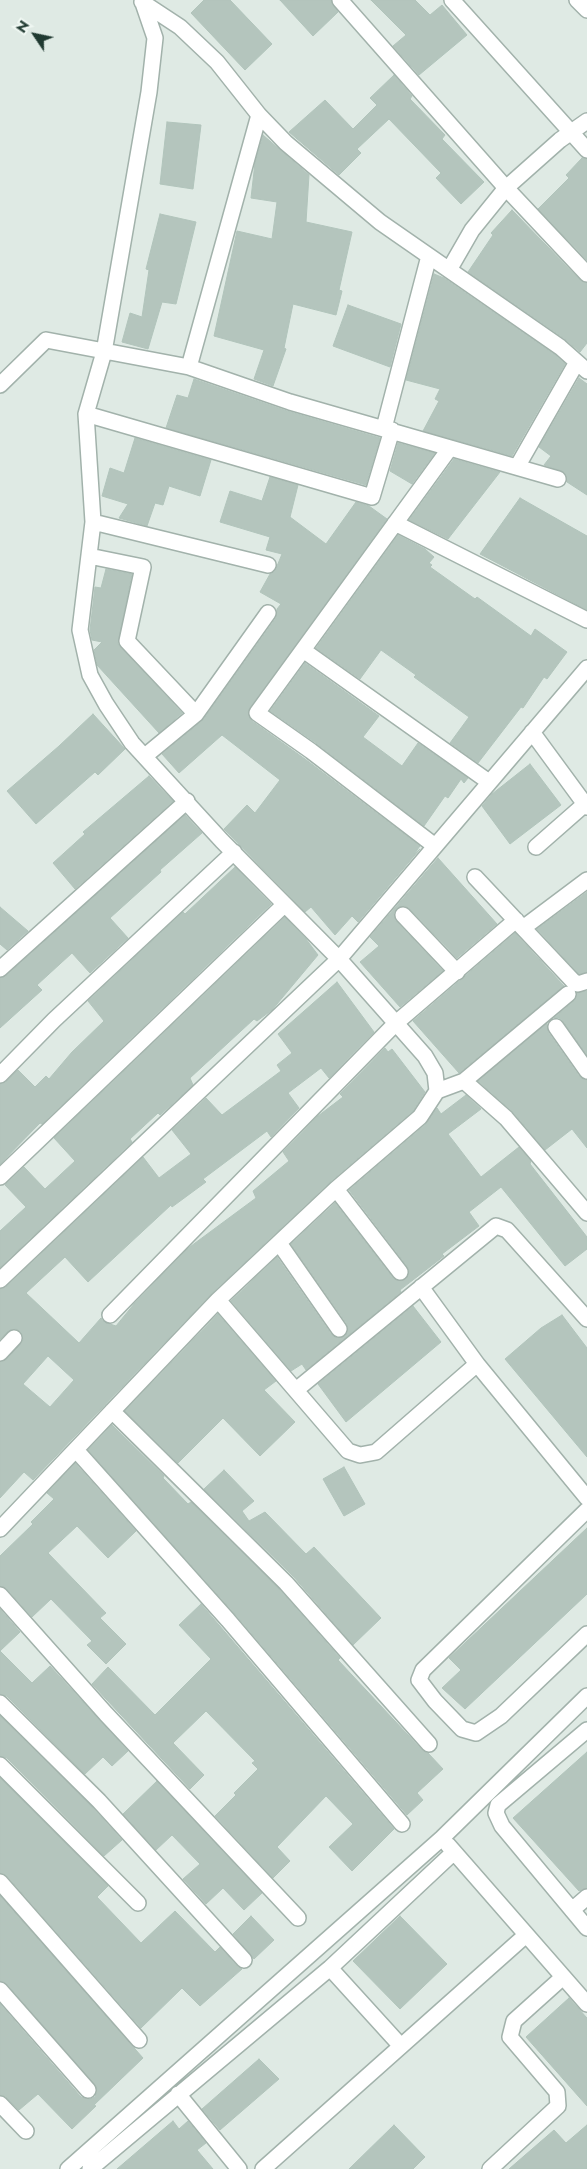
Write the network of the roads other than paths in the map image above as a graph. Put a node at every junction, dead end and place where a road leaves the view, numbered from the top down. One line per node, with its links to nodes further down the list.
1 (340, 0): 10 (street)
2 (452, 0): 8 (street)
3 (577, 0): 5 (street)
4 (141, 1): 6 (street); 14 (street)
5 (587, 10)
6 (259, 115): 11 (street); 16 (street)
7 (587, 121): 8 (street)
8 (572, 133): 9 (street); 10 (street)
9 (587, 150)
10 (506, 188): 12 (street); 13 (street)
11 (430, 256): 12 (street); 19 (street)
12 (449, 270): 15 (street)
13 (587, 274)
14 (104, 352): 16 (street); 17 (street); 18 (street)
15 (582, 366): 21 (street)
16 (190, 367): 19 (street)
17 (0, 385)
18 (86, 414): 19 (street); 23 (street)
19 (388, 429): 20 (street)
20 (450, 448): 21 (street); 24 (street)
21 (517, 467): 22 (street)
22 (558, 479)
23 (93, 522): 25 (street); 26 (street)
24 (396, 522): 28 (street); 29 (street)
25 (89, 556): 31 (street); 33 (street)
26 (268, 565)
27 (268, 612): 31 (street)
28 (587, 620)
29 (303, 650): 34 (street); 37 (street)
30 (587, 668): 32 (street)
31 (196, 714): 33 (street)
32 (532, 732): 34 (street); 36 (street)
33 (145, 756): 35 (street)
34 (489, 782): 37 (street)
35 (187, 801): 39 (street); 46 (street)
36 (586, 805): 38 (street)
37 (435, 846): 45 (street)
38 (536, 846)
39 (234, 852): 42 (street); 53 (street)
40 (475, 877): 44 (street)
41 (587, 880): 44 (street)
42 (284, 905): 45 (street); 56 (street)
43 (403, 915): 47 (street)
44 (520, 924): 47 (street); 48 (street)
45 (339, 959): 50 (street); 61 (street)
46 (0, 969)
47 (457, 972): 50 (street)
48 (587, 981)
49 (568, 994): 54 (street)
50 (396, 1024): 55 (street); 64 (street)
51 (556, 1027): 52 (street)
52 (587, 1071)
53 (0, 1075)
54 (464, 1082): 55 (street); 58 (street)
55 (437, 1091): 57 (street)
56 (0, 1177)
57 (336, 1189): 59 (street); 60 (street)
58 (587, 1213)
59 (279, 1243): 63 (street); 66 (street)
60 (400, 1272)
61 (0, 1280)
62 (421, 1287): 65 (street); 69 (street); 70 (street)
63 (218, 1300): 70 (street); 71 (street)
64 (110, 1315)
65 (587, 1319)
66 (339, 1329)
67 (14, 1338): 68 (street)
68 (0, 1353)
69 (477, 1364): 70 (street); 73 (street)
70 (296, 1390)
71 (112, 1411): 72 (street); 81 (street)
72 (76, 1450): 75 (street); 83 (street)
73 (587, 1498)
74 (587, 1510): 77 (street)
75 (0, 1529)
76 (0, 1595): 90 (street)
77 (587, 1634)
78 (587, 1696): 84 (street)
79 (0, 1703): 93 (street)
80 (587, 1730): 89 (street)
81 (429, 1744)
82 (0, 1765): 88 (street)
83 (402, 1824)
84 (442, 1838): 85 (street); 104 (street)
85 (454, 1852): 92 (street); 94 (street)
86 (0, 1882): 98 (street)
87 (587, 1897): 89 (street)
88 (138, 1903)
89 (572, 1910): 91 (street)
90 (298, 1918)
91 (587, 1928)
92 (526, 1935): 95 (street); 99 (street)
93 (244, 1960)
94 (330, 1968): 99 (street); 101 (street)
95 (563, 1977): 97 (street); 108 (street)
96 (0, 1990): 100 (street)
97 (587, 2004)
98 (139, 2040)
99 (400, 2046): 107 (street)
100 (88, 2090)
101 (178, 2094): 105 (street); 106 (street)
102 (0, 2104): 103 (street)
103 (26, 2131)
104 (68, 2169)
105 (90, 2169)
106 (239, 2169)
107 (263, 2169)
108 (490, 2169)

